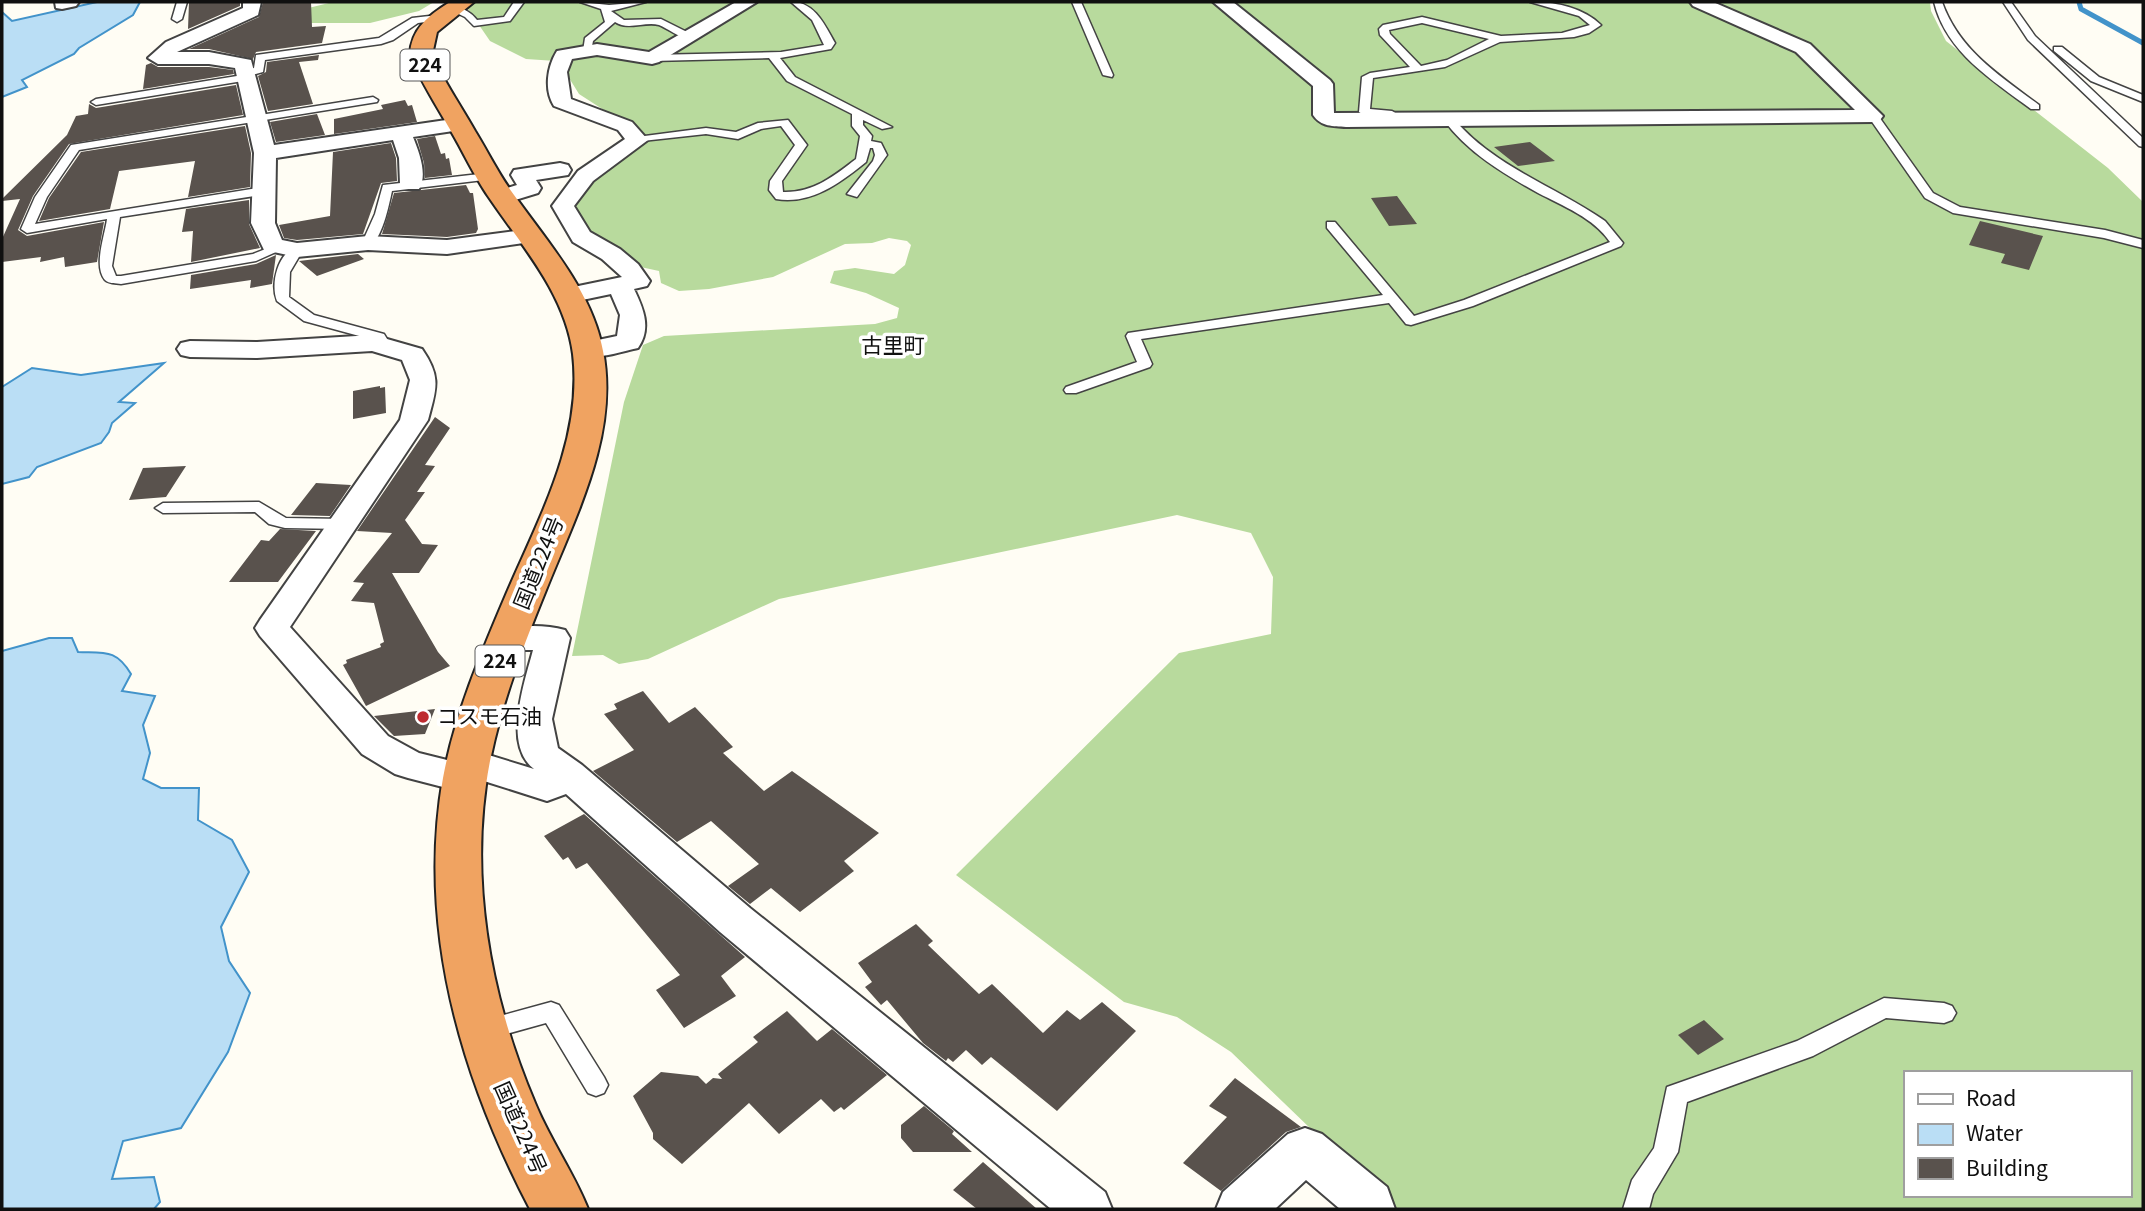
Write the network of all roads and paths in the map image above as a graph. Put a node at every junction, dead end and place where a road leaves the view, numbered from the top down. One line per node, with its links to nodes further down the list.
1 (182, 2): 17 (lane)
2 (252, 2): 24 (street)
3 (519, 2): 14 (lane)
4 (585, 2): 15 (lane)
5 (642, 2): 15 (lane)
6 (748, 2): 18 (street)
7 (796, 2): 21 (lane)
8 (1076, 2): 25 (lane)
9 (1222, 2): 32 (street)
10 (1535, 2): 19 (lane)
11 (1699, 2): 31 (street)
12 (1938, 2): 29 (lane)
13 (2007, 2): 16 (lane)
14 (452, 10): 24 (lane); 35 (highway, 国道224号 / 224)
15 (606, 10): 18 (lane); 20 (lane)
16 (2014, 13): 26 (lane); 40 (lane)
17 (177, 19)
18 (690, 36): 22 (street)
19 (1501, 39): 23 (lane); 23 (lane)
20 (587, 49): 22 (street); 38 (street)
21 (772, 55): 22 (lane); 30 (lane)
22 (652, 58)
23 (1418, 69): 32 (lane)
24 (246, 75): 28 (lane); 34 (street)
25 (1108, 75)
26 (2143, 99)
27 (373, 100): 34 (lane)
28 (96, 102)
29 (2035, 107)
30 (858, 113): 36 (lane); 39 (lane)
31 (1873, 116): 33 (street); 51 (lane)
32 (1428, 120): 33 (street)
33 (1449, 120): 55 (lane)
34 (256, 121): 41 (street); 47 (lane)
35 (460, 124): 37 (street); 44 (highway, 国道224号 / 224)
36 (886, 127)
37 (401, 133): 41 (street); 43 (street)
38 (637, 140): 39 (lane); 53 (street)
39 (867, 144): 46 (lane)
40 (2143, 144)
41 (265, 153): 45 (street)
42 (560, 170): 44 (street)
43 (411, 184): 44 (lane); 50 (lane)
44 (495, 187): 49 (highway, 国道224号 / 224)
45 (264, 191): 47 (lane); 52 (street)
46 (853, 194)
47 (114, 214): 52 (lane)
48 (1331, 225): 55 (lane)
49 (530, 236): 50 (street); 54 (highway, 国道224号 / 224)
50 (368, 243): 52 (street)
51 (2143, 244)
52 (289, 248): 56 (lane)
53 (620, 285): 54 (street); 58 (street)
54 (568, 295): 58 (highway, 国道224号 / 224)
55 (1392, 298): 59 (lane)
56 (385, 347): 57 (street); 61 (street)
57 (190, 349)
58 (588, 350): 62 (highway, 国道224号 / 224)
59 (1070, 390)
60 (163, 508): 61 (lane)
61 (343, 524): 63 (street)
62 (507, 639): 63 (highway, 国道224号 / 224); 64 (street)
63 (467, 771): 64 (street); 66 (highway, 国道224号 / 224)
64 (569, 775): 69 (street)
65 (1944, 1013): 72 (lane)
66 (482, 1031): 67 (lane); 68 (highway, 国道224号 / 224)
67 (596, 1084)
68 (560, 1209)
69 (1088, 1209)
70 (1240, 1209): 71 (street)
71 (1371, 1209)
72 (1636, 1209)

